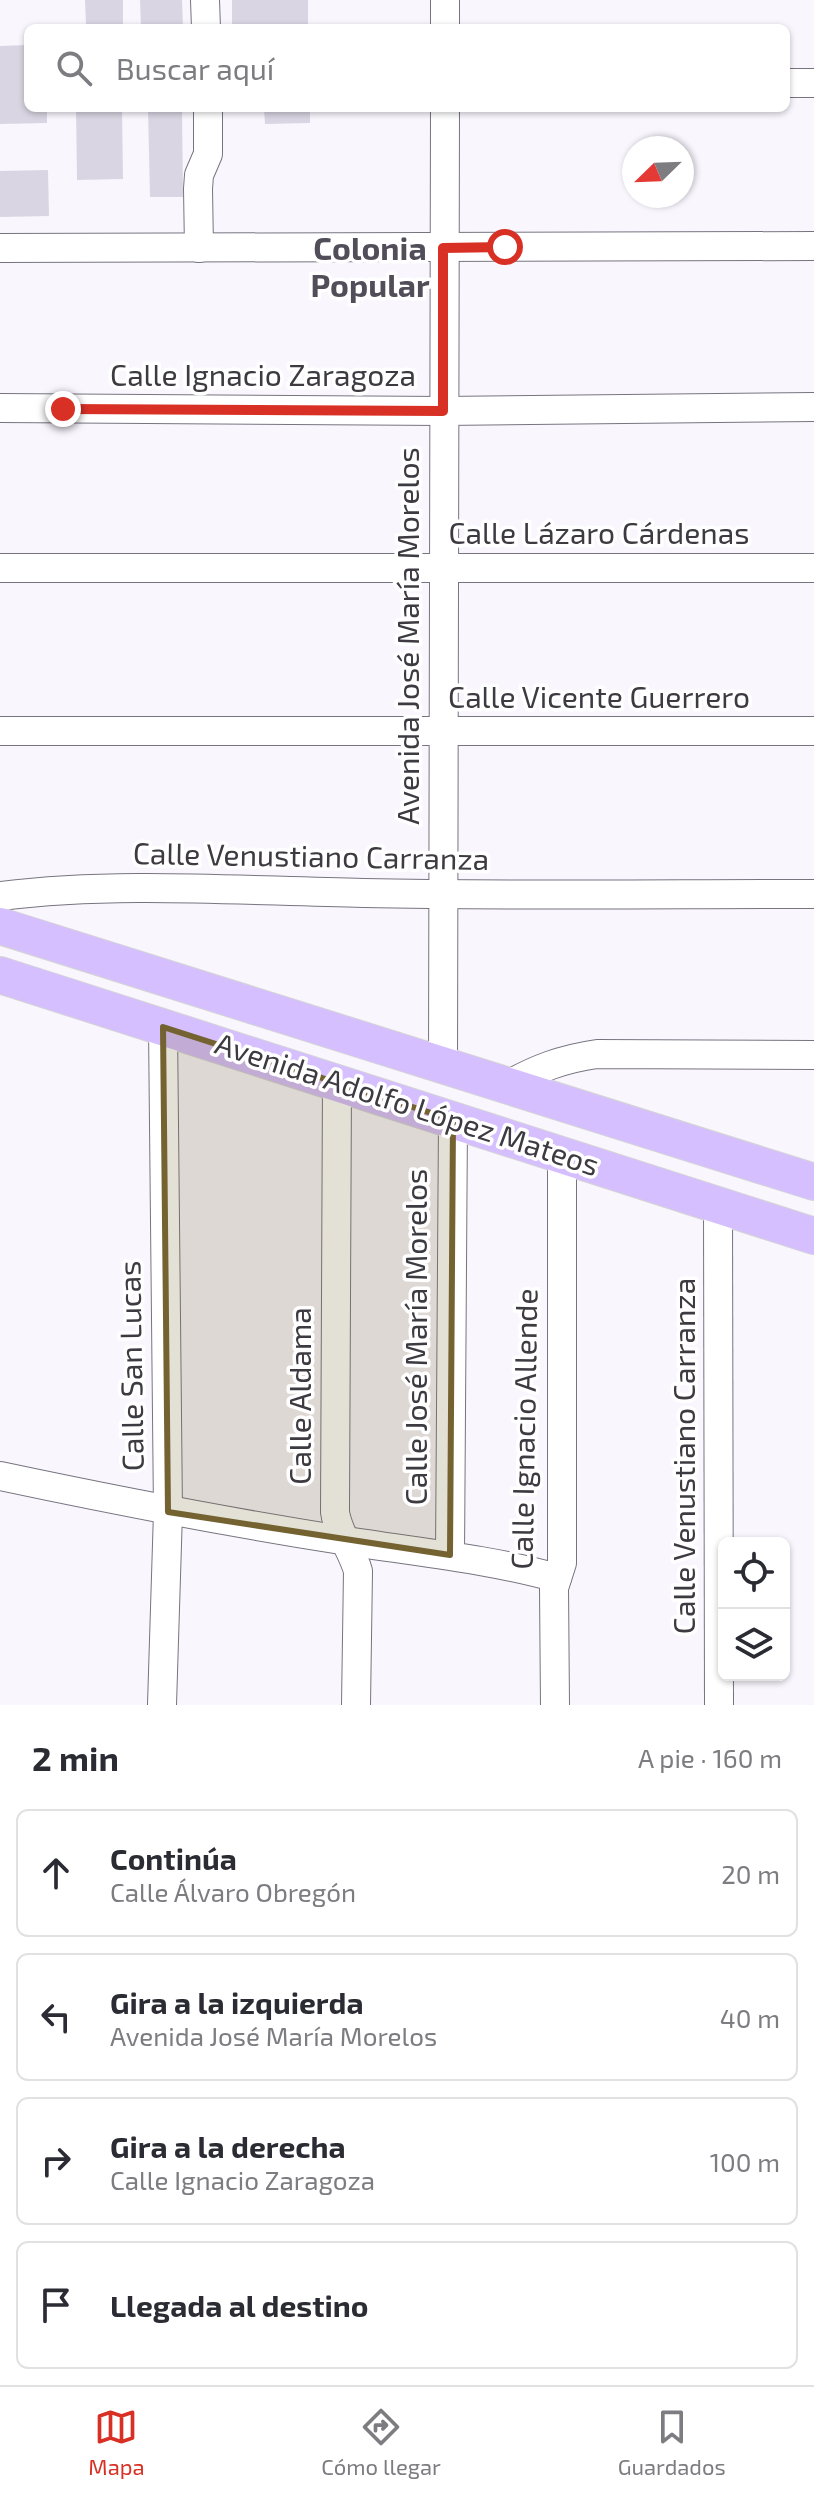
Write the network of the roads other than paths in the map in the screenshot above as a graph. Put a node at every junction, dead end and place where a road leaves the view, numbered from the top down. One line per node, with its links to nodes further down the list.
1 (205, 0): 3 (street)
2 (445, 0): 4 (street)
3 (206, 24)
4 (445, 24)
5 (790, 83): 6 (street)
6 (814, 83)
7 (208, 112): 11 (street)
8 (445, 112): 12 (street, Avenida José María Morelos)
9 (814, 246): 12 (street)
10 (0, 248): 11 (street)
11 (199, 248): 12 (street)
12 (443, 248): 15 (street, Avenida José María Morelos)
13 (814, 407): 15 (street, Calle Ignacio Zaragoza)
14 (0, 408): 15 (street, Calle Ignacio Zaragoza)
15 (443, 411): 18 (street, Avenida José María Morelos)
16 (0, 568): 18 (street, Calle Lázaro Cárdenas)
17 (814, 568): 18 (street, Calle Lázaro Cárdenas)
18 (444, 569): 21 (street, Avenida José María Morelos)
19 (0, 731): 21 (street, Calle Vicente Guerrero)
20 (814, 731): 21 (street, Calle Vicente Guerrero)
21 (444, 732): 22 (street, Avenida José María Morelos)
22 (444, 894): 23 (street, Calle Venustiano Carranza); 24 (street, Calle Venustiano Carranza); 29 (street, Avenida José María Morelos)
23 (814, 894)
24 (0, 896)
25 (0, 926): 29 (main road, Avenida Adolfo López Mateos)
26 (0, 975): 27 (main road, Avenida Adolfo López Mateos)
27 (163, 1027): 30 (main road, Avenida Adolfo López Mateos); 38 (street, Calle San Lucas)
28 (814, 1055): 31 (street)
29 (443, 1067): 31 (main road, Avenida Adolfo López Mateos)
30 (337, 1083): 32 (main road, Avenida Adolfo López Mateos); 39 (street, Calle Aldama)
31 (506, 1086): 34 (main road, Avenida Adolfo López Mateos)
32 (453, 1120): 33 (main road, Avenida Adolfo López Mateos); 40 (street, Calle José María Morelos)
33 (562, 1154): 35 (main road, Avenida Adolfo López Mateos); 41 (street, Calle Ignacio Allende)
34 (814, 1182)
35 (718, 1206): 36 (main road, Avenida Adolfo López Mateos); 45 (street, Calle Venustiano Carranza)
36 (814, 1236)
37 (0, 1476): 38 (street)
38 (168, 1512): 39 (street); 42 (street, Calle San Lucas)
39 (346, 1541): 40 (street); 43 (street, Calle Aldama)
40 (450, 1555): 41 (street)
41 (557, 1578): 44 (street, Calle Ignacio Allende)
42 (162, 1705)
43 (356, 1705)
44 (555, 1705)
45 (719, 1705)

